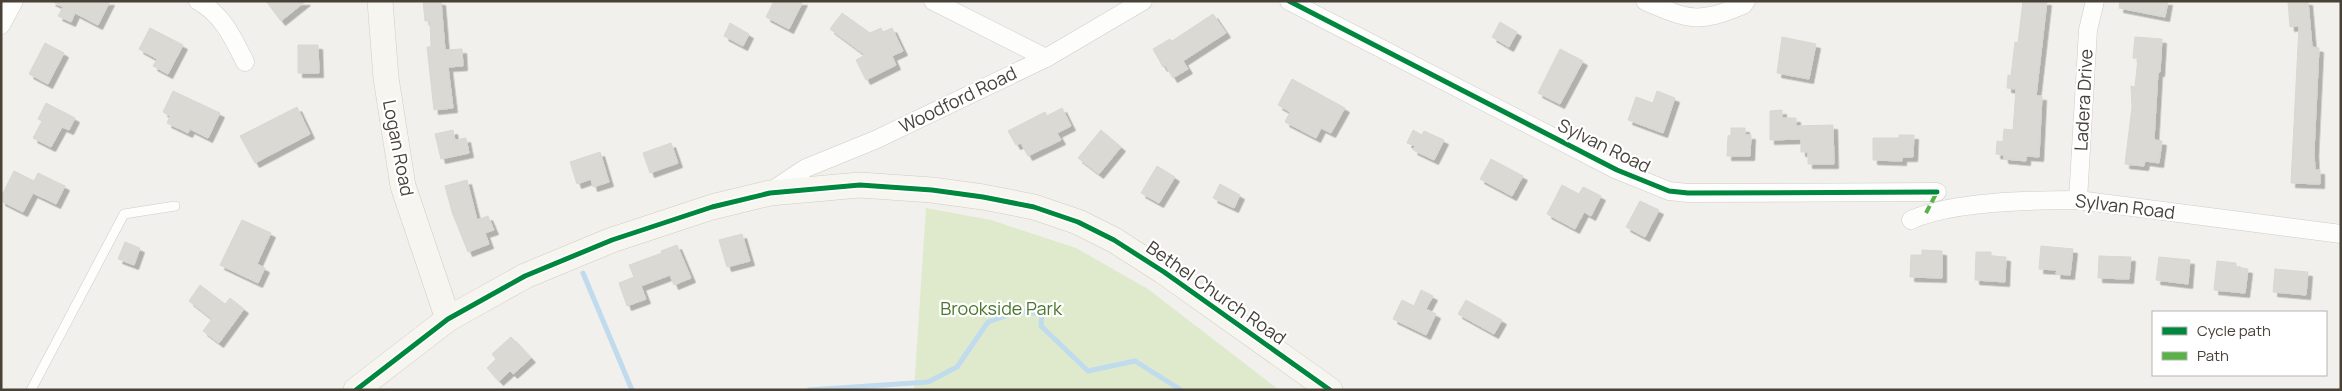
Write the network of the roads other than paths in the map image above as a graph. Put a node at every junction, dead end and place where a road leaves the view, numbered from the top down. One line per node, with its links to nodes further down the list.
1 (14, 1): 10 (street)
2 (198, 1): 12 (street)
3 (380, 1): 19 (street, Logan Road)
4 (933, 1): 11 (street)
5 (1144, 1): 11 (street, Woodford Road)
6 (1290, 1): 14 (street, Sylvan Road)
7 (1645, 1): 8 (street)
8 (1746, 1)
9 (2095, 1): 15 (street, Ladera Drive)
10 (1, 25)
11 (1046, 58): 13 (street, Woodford Road)
12 (245, 62)
13 (770, 192): 19 (street, Bethel Church Road); 22 (street, Bethel Church Road)
14 (1937, 192)
15 (2078, 200): 17 (street, Sylvan Road); 18 (street, Sylvan Road)
16 (175, 206): 20 (lane)
17 (1911, 220)
18 (2341, 234)
19 (448, 319): 21 (street, Bethel Church Road)
20 (31, 390)
21 (356, 390)
22 (1330, 390)

